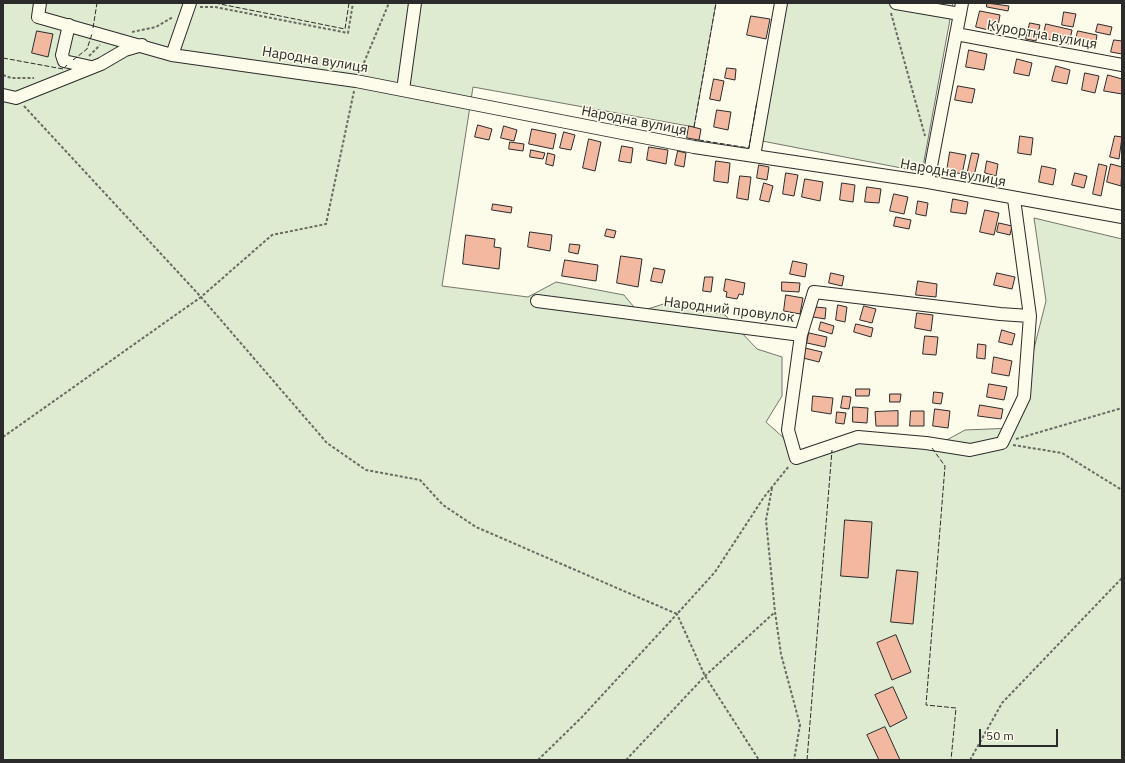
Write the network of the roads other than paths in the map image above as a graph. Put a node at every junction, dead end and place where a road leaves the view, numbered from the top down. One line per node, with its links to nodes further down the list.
1 (40, 3): 7 (street, Народна вулиця)
2 (415, 3): 13 (street)
3 (780, 3): 15 (street)
4 (189, 5): 10 (street)
5 (893, 7): 6 (street)
6 (961, 9): 8 (street)
7 (69, 25): 9 (street, Народна вулиця); 12 (street)
8 (956, 34): 11 (street, Курортна вулиця); 16 (street)
9 (142, 45): 10 (street, Народна вулиця); 12 (street)
10 (172, 55): 13 (street, Народна вулиця)
11 (1122, 65)
12 (91, 67): 14 (street)
13 (404, 90): 15 (street, Народна вулиця)
14 (3, 95)
15 (754, 156): 16 (street, Народна вулиця)
16 (928, 182): 17 (street, Народна вулиця)
17 (1014, 199): 18 (street, Народна вулиця); 20 (street)
18 (1122, 217)
19 (537, 301): 21 (street, Народний провулок)
20 (1030, 316): 21 (street, Народний провулок); 21 (street)
21 (801, 335)

